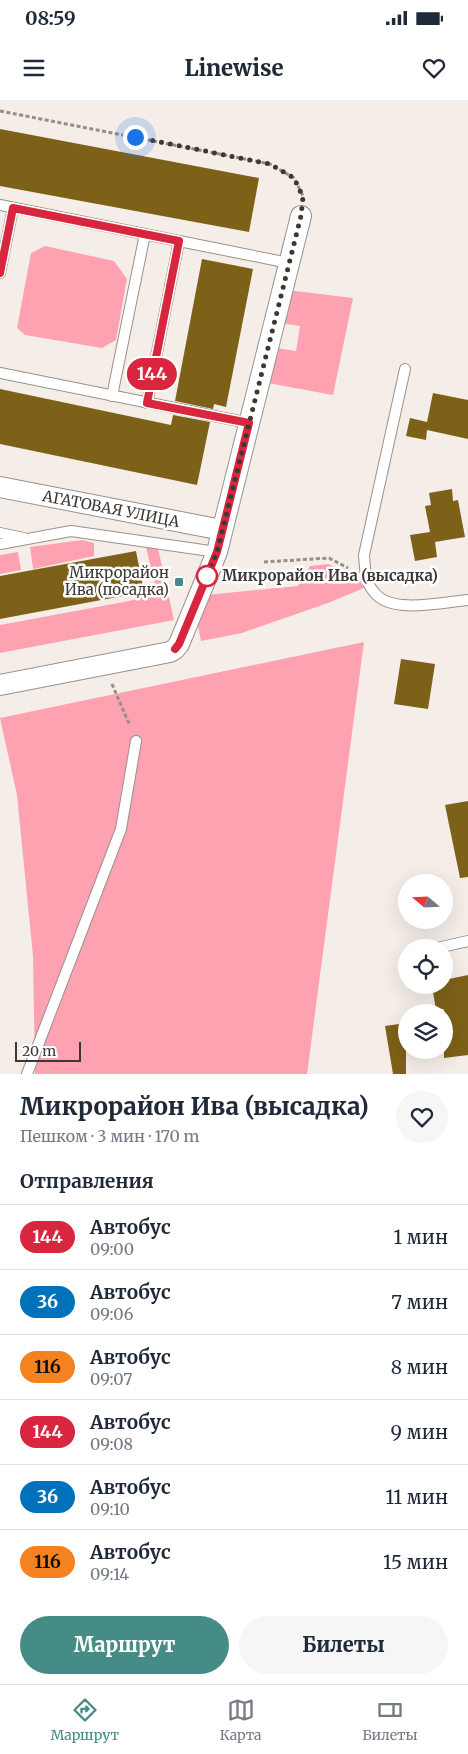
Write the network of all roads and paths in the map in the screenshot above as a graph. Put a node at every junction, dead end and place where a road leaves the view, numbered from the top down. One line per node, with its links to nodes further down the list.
1 (0, 111): 4 (path)
2 (0, 205): 3 (lane)
3 (13, 208): 5 (lane); 8 (lane)
4 (301, 216): 7 (street)
5 (145, 234): 6 (lane); 11 (lane)
6 (179, 241): 7 (lane); 12 (lane)
7 (289, 264): 13 (street)
8 (0, 273)
9 (406, 369): 21 (lane)
10 (0, 373): 11 (lane)
11 (112, 396): 12 (lane)
12 (147, 403): 13 (lane)
13 (249, 423): 15 (street)
14 (0, 487): 15 (street, АГАТОВАЯ УЛИЦА)
15 (222, 530): 19 (street)
16 (0, 533): 17 (lane)
17 (29, 539): 18 (lane); 19 (lane)
18 (0, 544)
19 (217, 552): 23 (street)
20 (264, 562): 21 (path)
21 (366, 576): 22 (lane)
22 (468, 600)
23 (104, 664): 24 (street); 25 (path)
24 (0, 685)
25 (136, 741): 28 (lane)
26 (468, 941): 27 (lane)
27 (453, 944)
28 (27, 1074)

